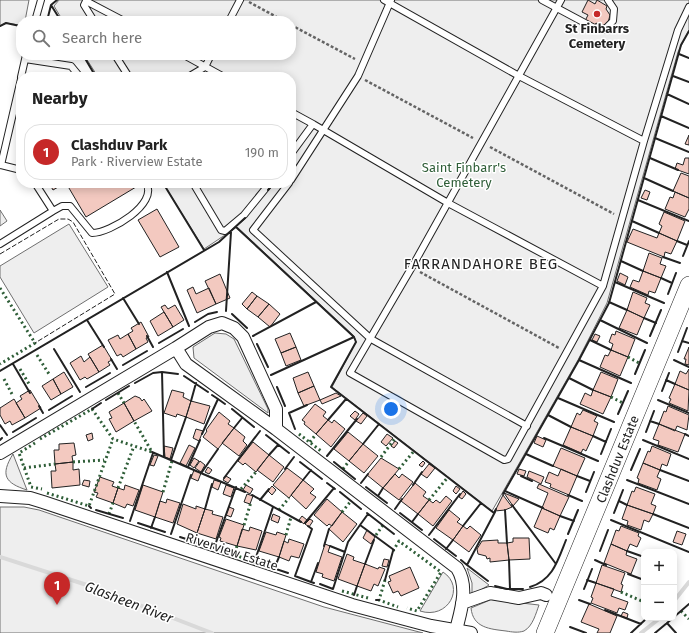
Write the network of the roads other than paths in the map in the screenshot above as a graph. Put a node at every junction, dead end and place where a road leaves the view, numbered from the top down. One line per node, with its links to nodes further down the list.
1 (41, 0): 10 (lane)
2 (240, 0): 13 (lane)
3 (384, 0): 7 (lane)
4 (542, 0): 9 (lane)
5 (561, 0): 9 (lane)
6 (608, 0): 9 (lane)
7 (391, 2): 25 (lane); 29 (lane)
8 (689, 7): 30 (lane)
9 (557, 8): 25 (lane)
10 (37, 16)
11 (91, 16): 12 (lane)
12 (114, 16)
13 (232, 16)
14 (25, 60): 20 (lane)
15 (41, 60): 21 (lane)
16 (118, 60): 22 (lane)
17 (193, 60): 19 (lane)
18 (208, 60): 19 (lane)
19 (205, 67): 23 (lane); 24 (lane)
20 (22, 72)
21 (76, 72)
22 (125, 72)
23 (196, 72)
24 (214, 72)
25 (519, 76): 30 (lane); 40 (lane)
26 (16, 100): 32 (lane)
27 (296, 115): 28 (lane)
28 (313, 124): 29 (lane); 31 (lane)
29 (324, 130): 34 (lane); 40 (lane)
30 (644, 142): 44 (lane)
31 (296, 147)
32 (1, 165): 33 (lane)
33 (16, 169)
34 (296, 172)
35 (38, 188): 41 (lane)
36 (148, 188): 41 (lane)
37 (196, 188): 38 (lane)
38 (266, 188)
39 (285, 188): 45 (lane)
40 (448, 203): 44 (lane); 45 (lane)
41 (53, 211): 42 (lane)
42 (0, 244)
43 (689, 285): 55 (street, Clashduv Estate)
44 (603, 286): 47 (lane)
45 (371, 339): 47 (lane); 47 (lane)
46 (176, 348): 48 (street); 48 (street); 49 (street)
47 (527, 426)
48 (276, 429): 52 (street)
49 (0, 453)
50 (0, 496): 53 (street, Riverview Estate)
51 (546, 595): 52 (street)
52 (462, 603): 53 (street)
53 (456, 630): 54 (street, Riverview Estate)
54 (471, 633)
55 (545, 633)

